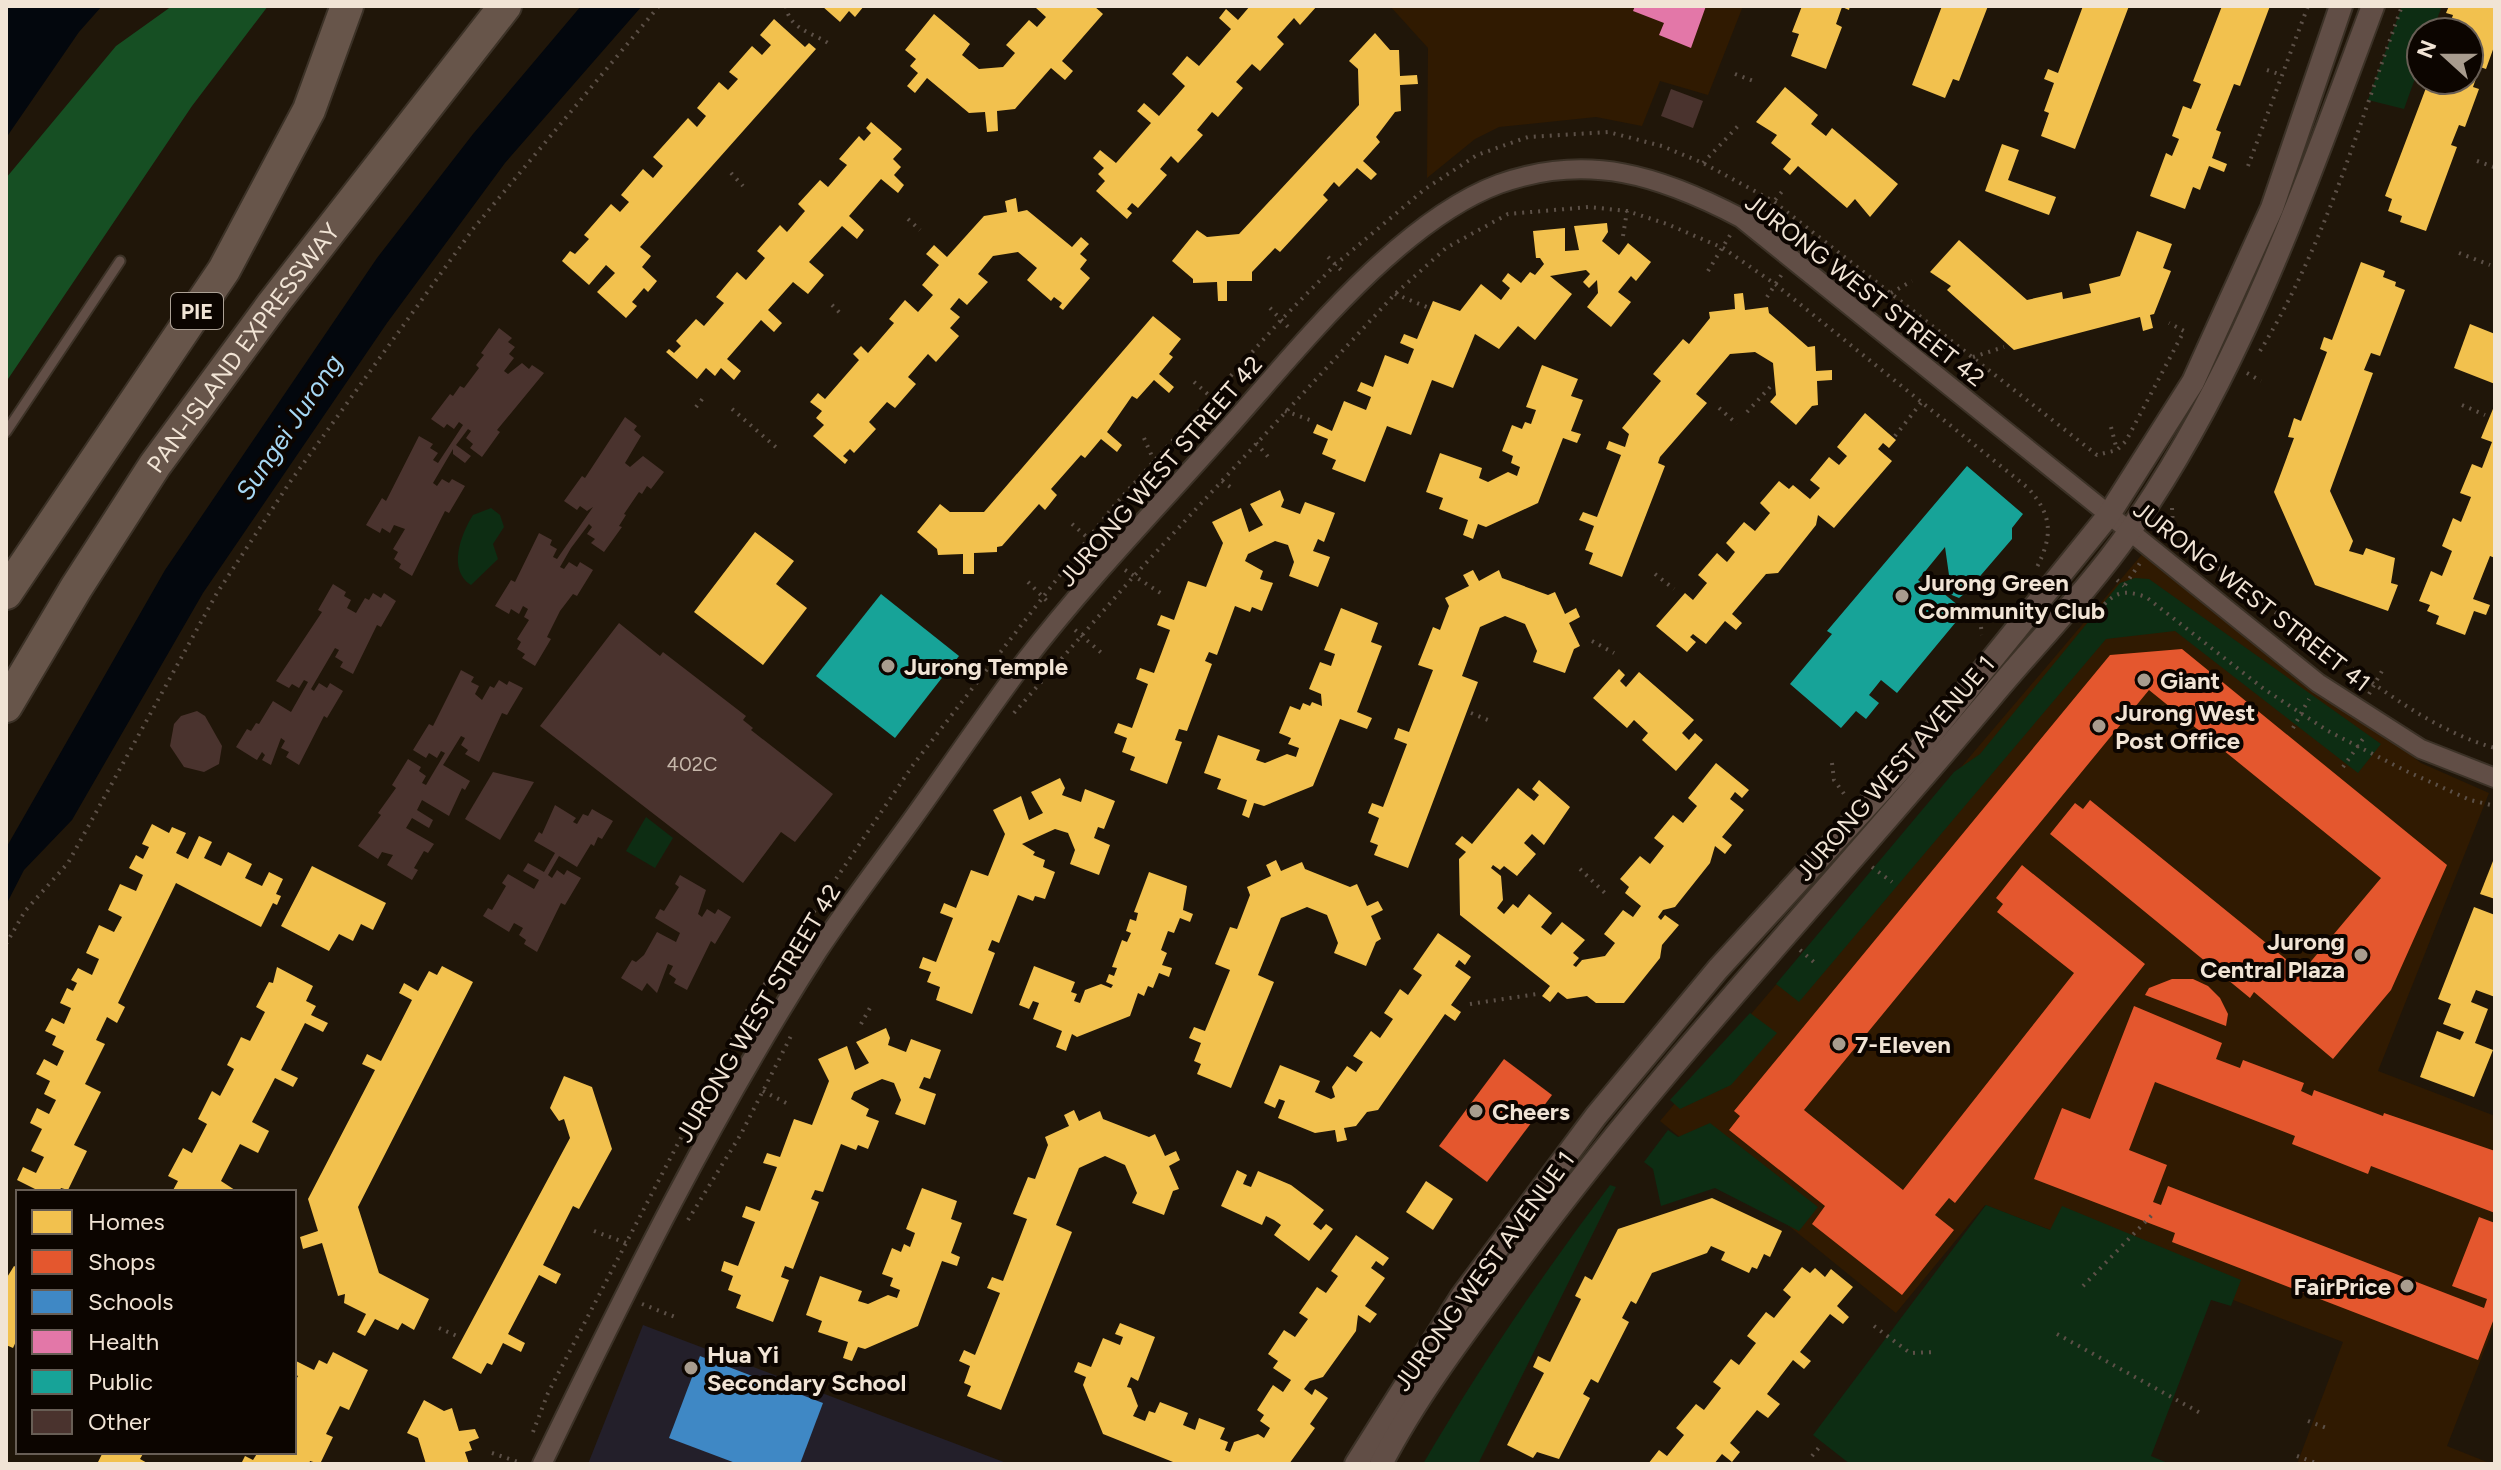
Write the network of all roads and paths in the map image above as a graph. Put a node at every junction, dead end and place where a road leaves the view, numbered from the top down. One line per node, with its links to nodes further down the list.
1 (347, 6): 80 (highway, PIE)
2 (505, 6): 87 (highway, PAN-ISLAND EXPRESSWAY / PIE)
3 (659, 6): 105 (path)
4 (786, 6): 8 (path)
5 (2308, 6): 11 (path)
6 (2341, 6): 74 (street, JURONG WEST AVENUE 1)
7 (2373, 6): 76 (street, JURONG WEST AVENUE 1)
8 (828, 43)
9 (2267, 70): 11 (path)
10 (1735, 74): 12 (path)
11 (2282, 75): 16 (path)
12 (1756, 82)
13 (1739, 125): 15 (path)
14 (2477, 161): 17 (path)
15 (1703, 163): 21 (path); 42 (path)
16 (2248, 166)
17 (2494, 167)
18 (731, 173): 19 (path)
19 (743, 186)
20 (1785, 188): 21 (path)
21 (1773, 201): 24 (path); 35 (path)
22 (1627, 211): 26 (path); 34 (path); 36 (path)
23 (908, 219): 25 (path)
24 (1754, 226): 29 (street, JURONG WEST STREET 42); 44 (street, JURONG WEST STREET 42)
25 (920, 230)
26 (1623, 236)
27 (2459, 253): 31 (path)
28 (1718, 255): 32 (path)
29 (1793, 259): 34 (path); 74 (street, JURONG WEST STREET 42)
30 (120, 261): 64 (lane)
31 (2490, 265)
32 (1708, 271)
33 (1912, 281): 35 (path)
34 (1775, 284): 37 (path); 53 (path)
35 (1891, 293): 46 (path)
36 (1395, 294): 39 (path); 58 (path)
37 (1767, 297)
38 (832, 305): 41 (path)
39 (1427, 307)
40 (1270, 308): 42 (path)
41 (843, 316)
42 (1281, 320): 44 (path); 51 (path)
43 (2169, 323): 69 (path)
44 (1305, 344): 139 (street, JURONG WEST STREET 42)
45 (2004, 347): 46 (path)
46 (1973, 357): 69 (path)
47 (2247, 373): 48 (path)
48 (2261, 381)
49 (1194, 382): 51 (path)
50 (1771, 386): 59 (path)
51 (1211, 397): 71 (path)
52 (703, 398): 55 (path)
53 (1921, 403): 65 (path); 77 (path)
54 (2462, 405): 60 (path)
55 (696, 407)
56 (1719, 408): 62 (path)
57 (732, 409): 68 (path)
58 (1285, 411): 61 (path); 67 (path)
59 (1747, 412)
60 (2485, 415)
61 (1310, 420)
62 (1737, 424)
63 (2111, 427): 69 (path)
64 (6, 432)
65 (1895, 436)
66 (1144, 438): 71 (path)
67 (1255, 442): 70 (path); 72 (path)
68 (778, 449)
69 (2117, 450)
70 (1270, 459)
71 (1154, 461): 118 (path)
72 (1221, 480): 73 (path); 92 (path)
73 (1233, 489)
74 (2108, 516): 76 (street, JURONG WEST STREET 41); 140 (street, JURONG WEST AVENUE 1)
75 (2171, 519): 95 (path)
76 (2129, 532): 86 (street, JURONG WEST STREET 41); 141 (street, JURONG WEST AVENUE 1)
77 (2049, 537)
78 (1655, 574): 79 (path)
79 (1674, 589)
80 (6, 593)
81 (2111, 596): 89 (path)
82 (1980, 619): 83 (path)
83 (1982, 635)
84 (1592, 641): 85 (path)
85 (1614, 653)
86 (2318, 683): 89 (path); 90 (street, JURONG WEST STREET 41)
87 (6, 706)
88 (1471, 713): 91 (path)
89 (2301, 714): 93 (path); 94 (path)
90 (2375, 720): 94 (path); 98 (street, JURONG WEST STREET 41)
91 (1493, 722)
92 (1004, 723)
93 (2293, 728)
94 (2360, 744): 97 (path); 100 (path)
95 (2495, 748)
96 (1832, 763): 99 (path)
97 (2343, 767)
98 (2495, 778)
99 (1848, 800)
100 (2495, 806)
101 (1870, 865): 103 (path)
102 (1580, 869): 104 (path)
103 (1892, 882)
104 (1607, 895)
105 (6, 944)
106 (1798, 948): 107 (path)
107 (1816, 964)
108 (1537, 994): 109 (path)
109 (1470, 1004)
110 (871, 1006): 112 (path)
111 (797, 1024): 113 (path)
112 (861, 1024)
113 (763, 1091): 114 (path); 117 (path)
114 (790, 1105)
115 (2152, 1215): 119 (path)
116 (594, 1231): 118 (path)
117 (680, 1233)
118 (626, 1243): 132 (path)
119 (2083, 1286)
120 (648, 1292): 121 (path)
121 (642, 1304): 122 (path); 123 (path)
122 (636, 1315)
123 (675, 1317)
124 (1874, 1326): 128 (path)
125 (439, 1328): 127 (path)
126 (2057, 1334): 129 (path)
127 (457, 1336)
128 (1935, 1352)
129 (2204, 1415)
130 (2308, 1421): 131 (path)
131 (2329, 1429)
132 (532, 1436)
133 (1822, 1444): 136 (path)
134 (526, 1450): 135 (path)
135 (492, 1453)
136 (1812, 1456)
137 (2297, 1456): 138 (path)
138 (2316, 1463)
139 (542, 1464)
140 (1356, 1464)
141 (1381, 1464)

